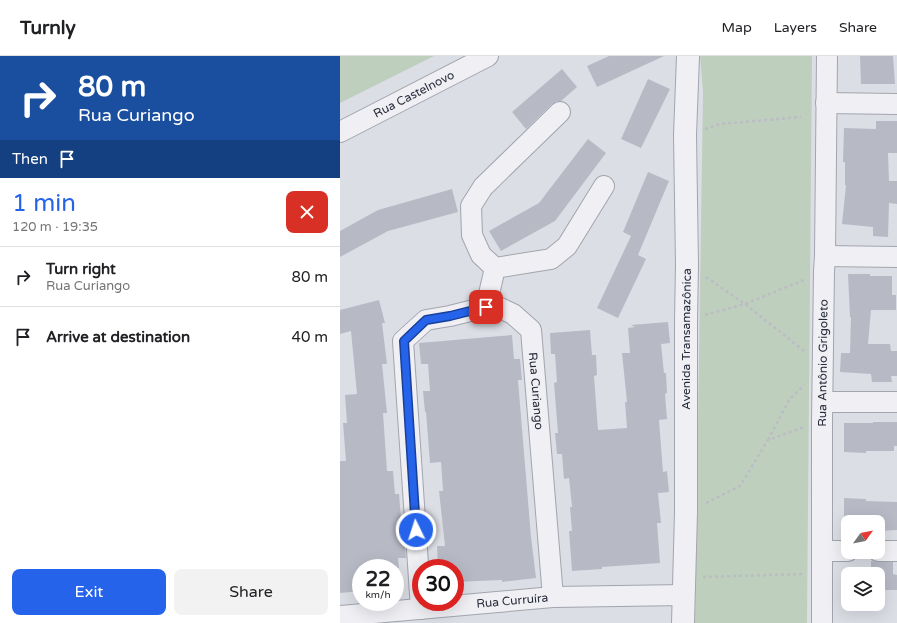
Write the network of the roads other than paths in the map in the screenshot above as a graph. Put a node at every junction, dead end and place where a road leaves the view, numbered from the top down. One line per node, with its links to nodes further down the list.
1 (488, 56): 7 (street, Rua Castelnovo)
2 (688, 56): 20 (street, Avenida Transamazônica)
3 (827, 56): 4 (street, Rua Antônio Grigoleto)
4 (826, 103): 5 (street); 10 (street, Rua Antônio Grigoleto)
5 (897, 104)
6 (560, 112): 11 (street)
7 (340, 132)
8 (604, 186): 11 (street)
9 (897, 257): 10 (street)
10 (824, 264): 14 (street, Rua Antônio Grigoleto)
11 (495, 268): 12 (street)
12 (486, 307): 19 (street, Rua Curiango); 21 (street, Rua Curiango)
13 (897, 402): 14 (street)
14 (822, 411): 15 (street, Rua Antônio Grigoleto)
15 (822, 551): 16 (street); 26 (street, Rua Antônio Grigoleto)
16 (841, 551)
17 (885, 551): 18 (street)
18 (897, 552)
19 (418, 559)
20 (684, 586): 21 (street, Rua Curruíra); 25 (street, Avenida Transamazônica)
21 (553, 597): 22 (street, Rua Curruíra)
22 (464, 605)
23 (412, 610): 24 (street, Rua Curruíra)
24 (340, 616)
25 (684, 623)
26 (822, 623)

